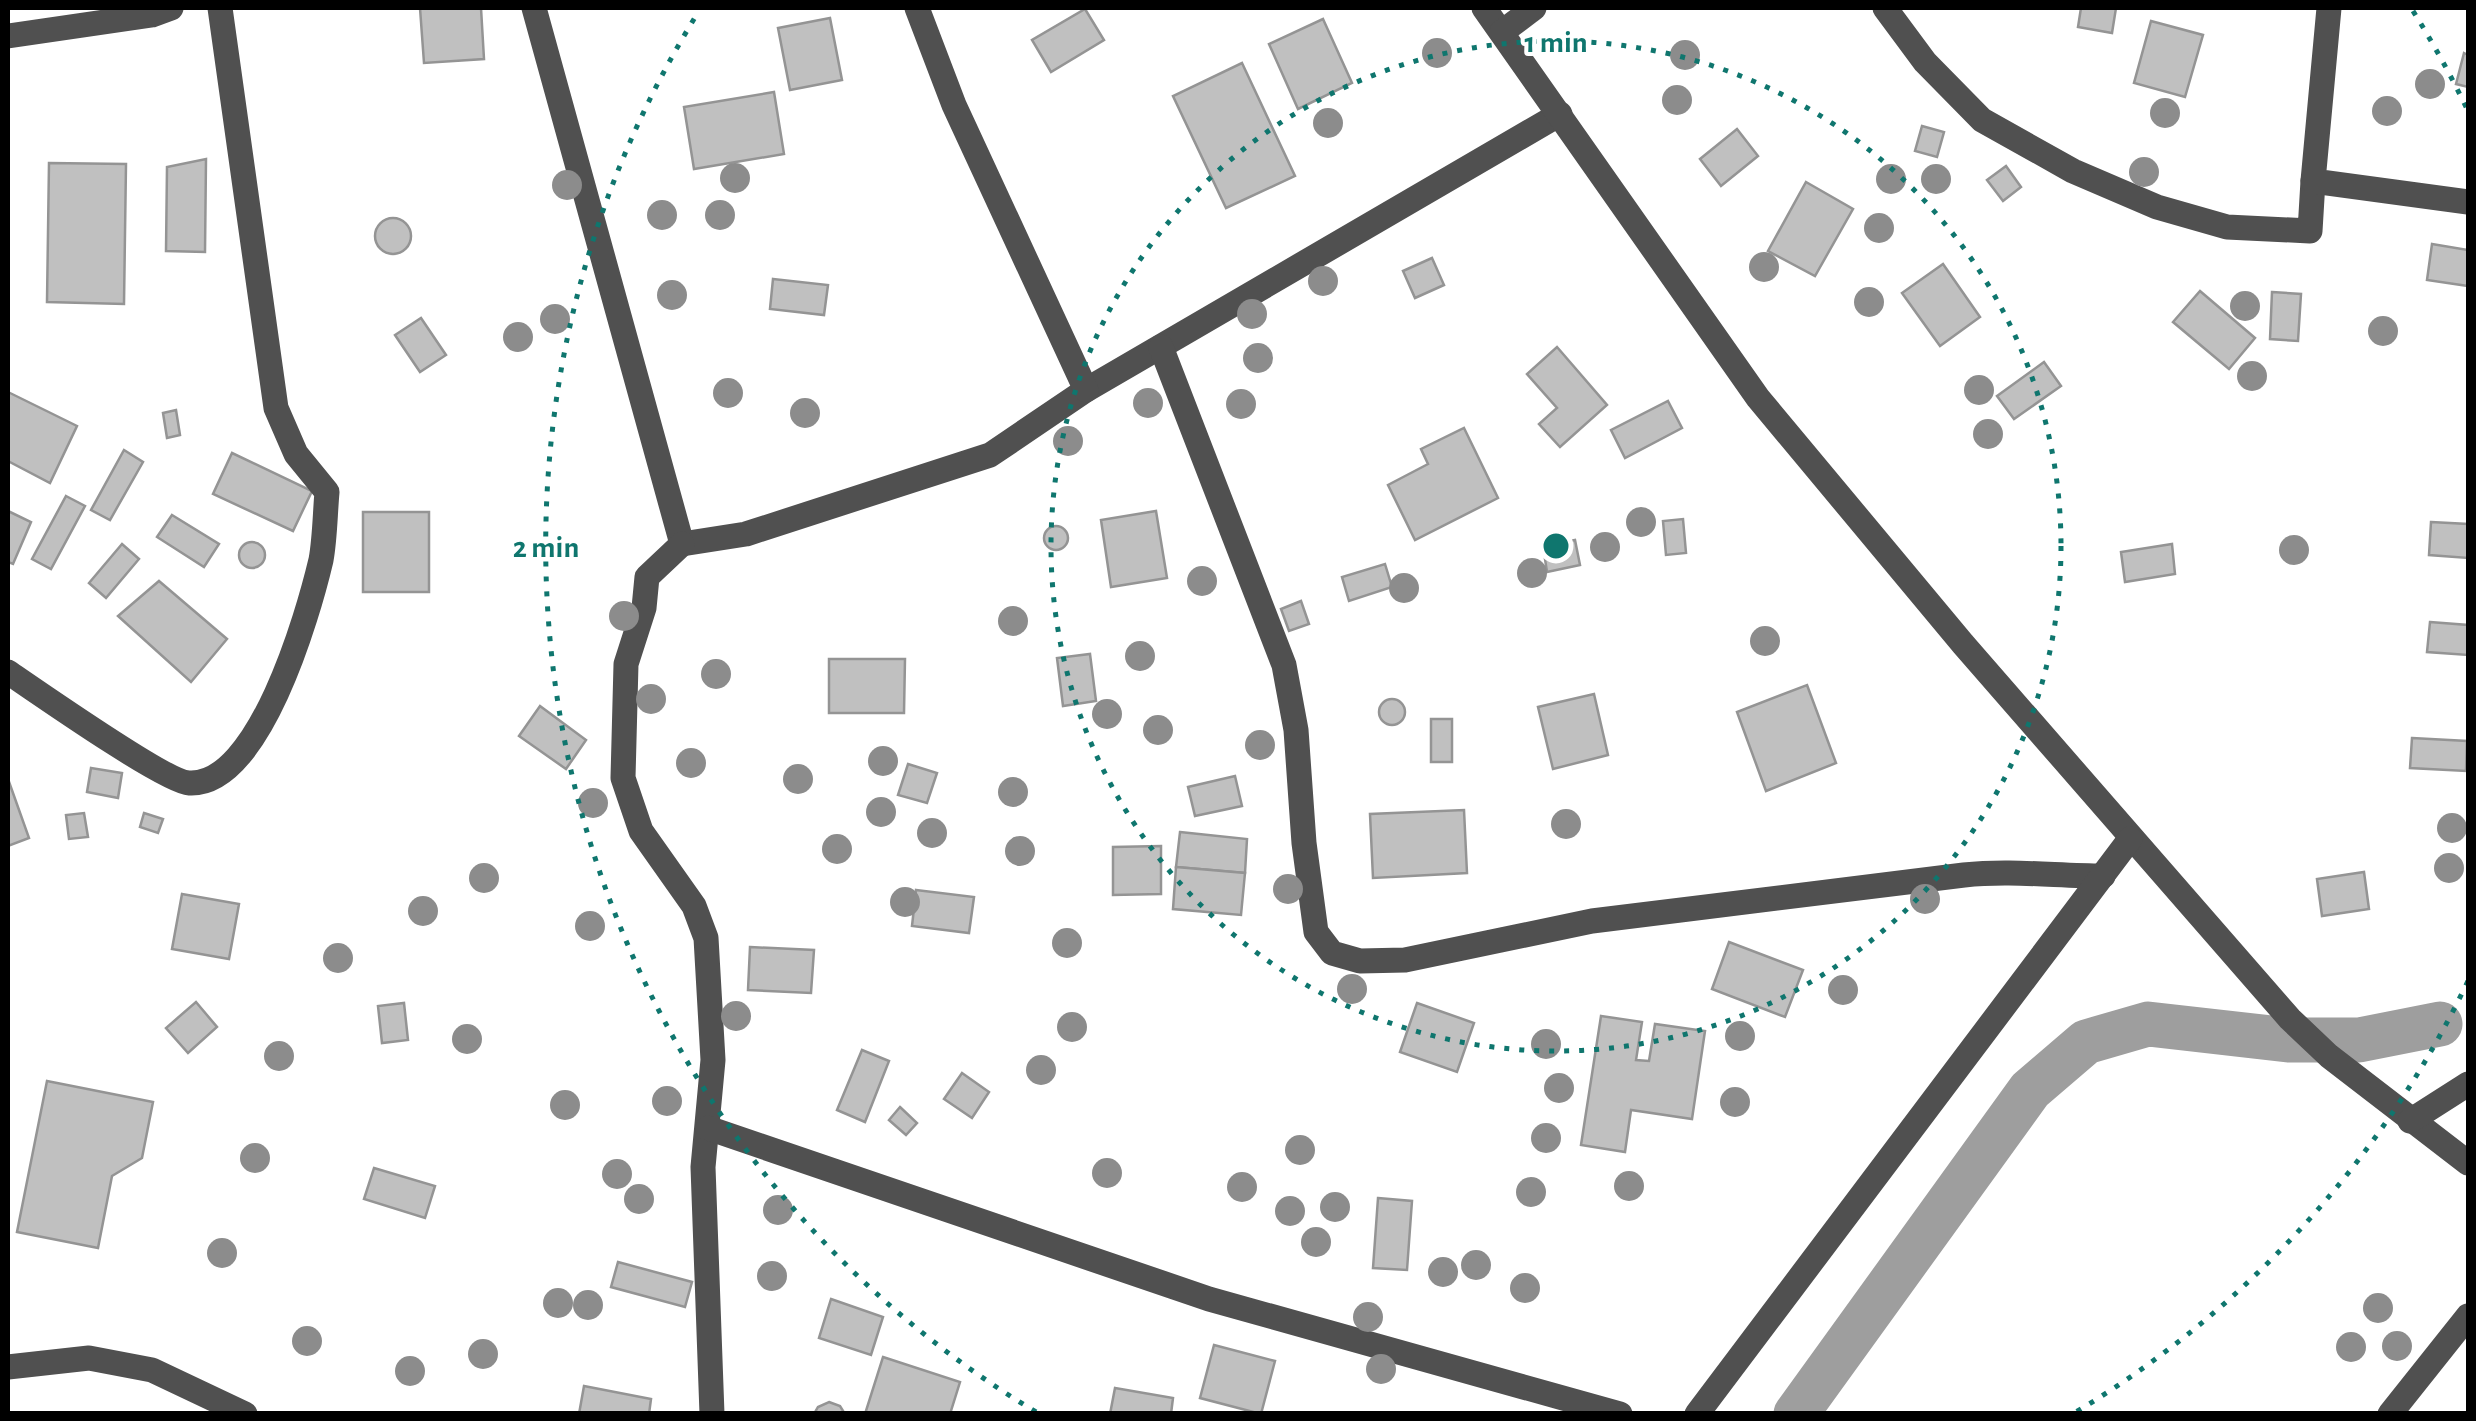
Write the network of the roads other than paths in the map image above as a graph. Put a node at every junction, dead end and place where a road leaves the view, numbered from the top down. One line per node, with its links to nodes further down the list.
1 (171, 8): 10 (street)
2 (220, 8): 17 (street)
3 (534, 8): 16 (street)
4 (917, 8): 15 (street)
5 (1484, 8): 9 (street)
6 (1534, 8): 9 (street)
7 (1885, 8): 12 (street)
8 (2329, 8): 12 (street)
9 (1502, 32): 11 (street)
10 (8, 36)
11 (1560, 114): 14 (street); 18 (street)
12 (2313, 181): 13 (street)
13 (2468, 202)
14 (1161, 347): 15 (street); 19 (street)
15 (1086, 390): 16 (street)
16 (682, 544): 22 (street)
17 (8, 672)
18 (2130, 839): 19 (street); 21 (street)
19 (2103, 876): 29 (street)
20 (2468, 1084): 21 (street)
21 (2410, 1121): 23 (street)
22 (708, 1128): 27 (street); 28 (street)
23 (2468, 1162)
24 (2468, 1316): 30 (street)
25 (8, 1367): 26 (street)
26 (246, 1414)
27 (712, 1414)
28 (1620, 1414)
29 (1698, 1414)
30 (2390, 1414)

